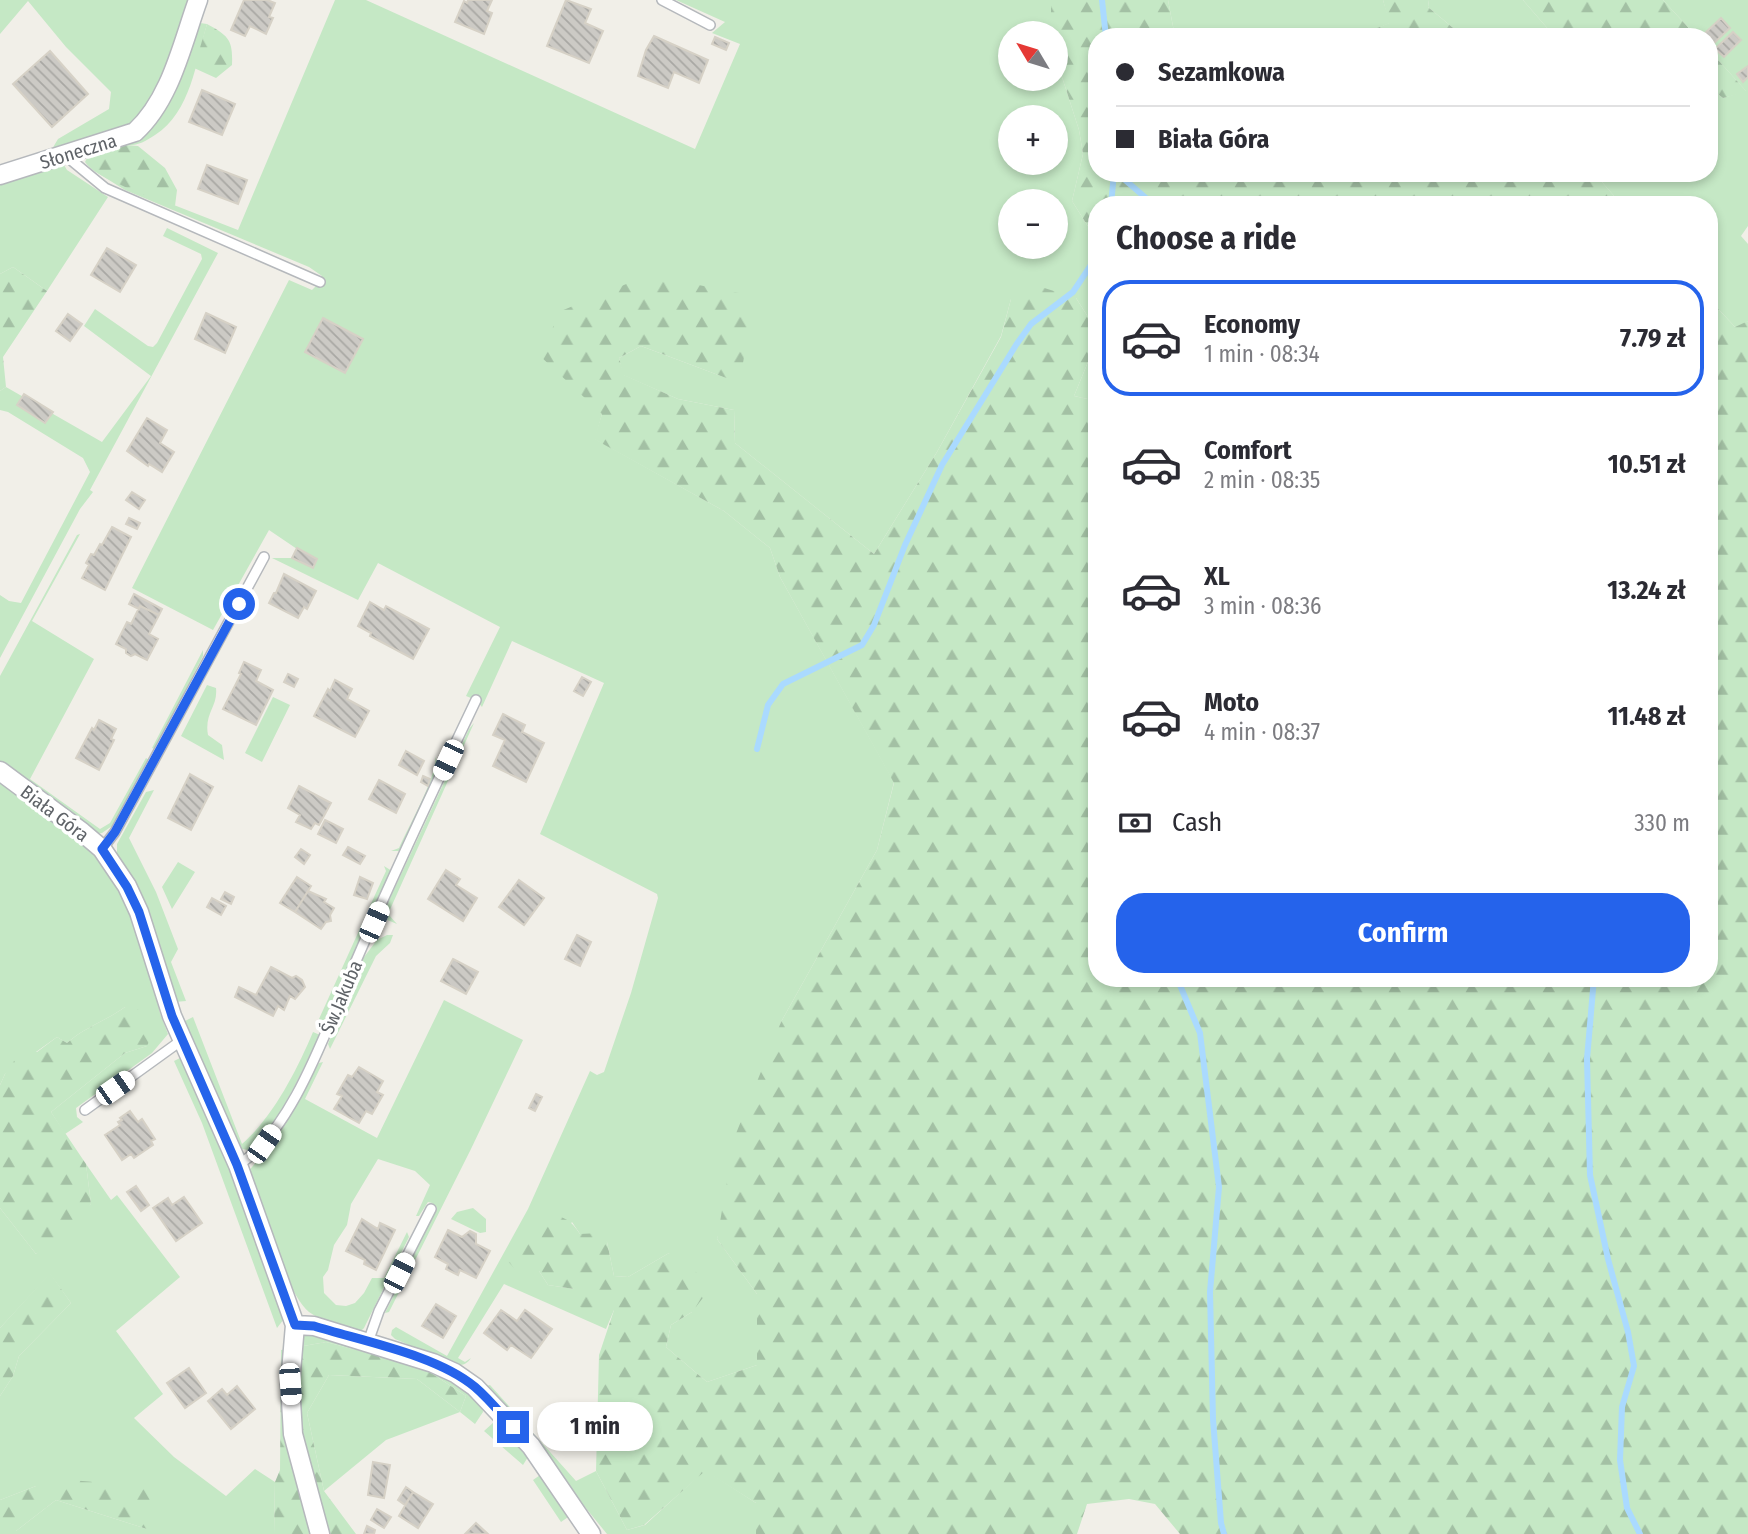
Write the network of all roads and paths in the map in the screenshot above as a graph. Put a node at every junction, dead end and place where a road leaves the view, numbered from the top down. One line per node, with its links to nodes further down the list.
1 (198, 0): 4 (street, Słoneczna)
2 (662, 0): 3 (lane)
3 (710, 25)
4 (65, 155): 5 (street, Słoneczna); 6 (lane)
5 (0, 176)
6 (320, 282)
7 (264, 558): 10 (lane)
8 (476, 699): 13 (lane, Św.Jakuba)
9 (0, 771): 10 (street, Biała Góra)
10 (102, 849): 11 (street, Biała Góra)
11 (182, 1040): 12 (lane); 13 (street, Biała Góra)
12 (85, 1110)
13 (237, 1165): 15 (street, Biała Góra)
14 (431, 1209): 16 (lane)
15 (295, 1325): 16 (street); 17 (street)
16 (368, 1342): 18 (street)
17 (320, 1534)
18 (591, 1534)

